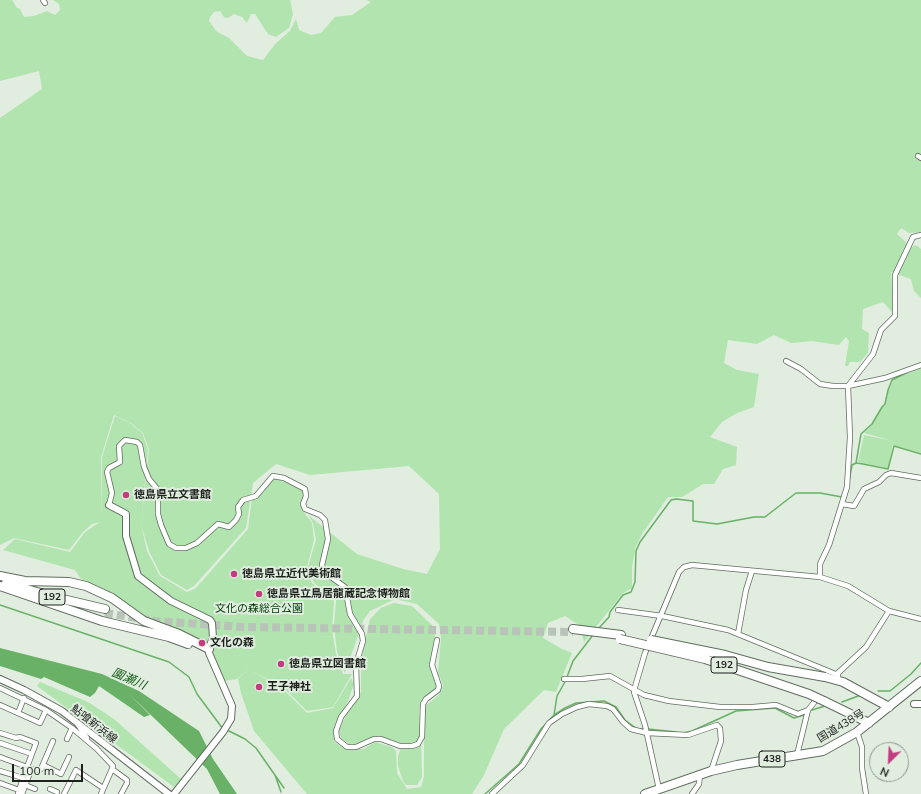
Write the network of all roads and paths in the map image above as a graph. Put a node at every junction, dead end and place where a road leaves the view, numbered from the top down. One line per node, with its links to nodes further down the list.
1 (921, 235): 4 (street)
2 (786, 361): 4 (street)
3 (921, 365): 4 (street)
4 (848, 386): 6 (street)
5 (921, 478): 6 (street)
6 (842, 504): 10 (street)
7 (109, 505): 20 (street); 21 (main road)
8 (752, 571): 10 (street); 15 (street); 18 (street)
9 (0, 576): 21 (highway)
10 (820, 577): 14 (street)
11 (0, 581): 12 (highway, 192)
12 (0, 585): 21 (highway)
13 (618, 610): 15 (street)
14 (889, 611): 16 (street); 22 (street)
15 (662, 616): 18 (street); 27 (street)
16 (921, 619)
17 (573, 630): 19 (highway, 192)
18 (738, 634): 22 (street)
19 (620, 637): 22 (highway, 192, bridge); 36 (highway, 192, bridge)
20 (437, 640)
21 (209, 651): 62 (main road, 鮎喰新浜線)
22 (838, 678): 31 (highway, 192)
23 (0, 679): 35 (main road, 鮎喰新浜線)
24 (564, 679): 27 (street)
25 (921, 682): 31 (highway, 国道438号 / 438)
26 (0, 688): 28 (street)
27 (634, 690): 33 (street); 40 (street)
28 (24, 698): 32 (street); 34 (street)
29 (814, 702): 33 (street)
30 (0, 705): 34 (street)
31 (889, 707): 36 (highway, 国道438号 / 438)
32 (46, 710): 34 (street); 37 (street)
33 (808, 710): 46 (street)
34 (18, 713)
35 (77, 723): 44 (street); 62 (main road, 鮎喰新浜線)
36 (869, 723): 38 (highway, 国道438号 / 438)
37 (72, 728): 41 (street); 44 (street)
38 (857, 732): 46 (highway, 国道438号 / 438); 69 (street)
39 (0, 733): 45 (street)
40 (647, 734): 53 (street); 60 (street); 66 (street)
41 (67, 739)
42 (53, 741): 49 (street)
43 (0, 743): 45 (street)
44 (97, 749): 51 (street)
45 (32, 754): 50 (street)
46 (797, 755): 53 (highway, 国道438号 / 438)
47 (0, 757): 50 (street)
48 (69, 757): 49 (street)
49 (43, 765): 57 (street)
50 (27, 767): 55 (street)
51 (112, 769): 58 (street); 65 (street)
52 (0, 771): 55 (street)
53 (711, 771): 54 (highway, 国道438号 / 438)
54 (700, 775): 60 (highway, 国道438号 / 438); 68 (street)
55 (23, 778): 61 (street)
56 (0, 783): 61 (street)
57 (25, 785): 59 (street); 61 (street)
58 (103, 788): 63 (street); 64 (street)
59 (35, 789)
60 (659, 789): 67 (highway, 国道438号 / 438)
61 (20, 793)
62 (172, 793)
63 (64, 794)
64 (101, 794)
65 (121, 794)
66 (492, 794)
67 (645, 794)
68 (692, 794)
69 (866, 794)

